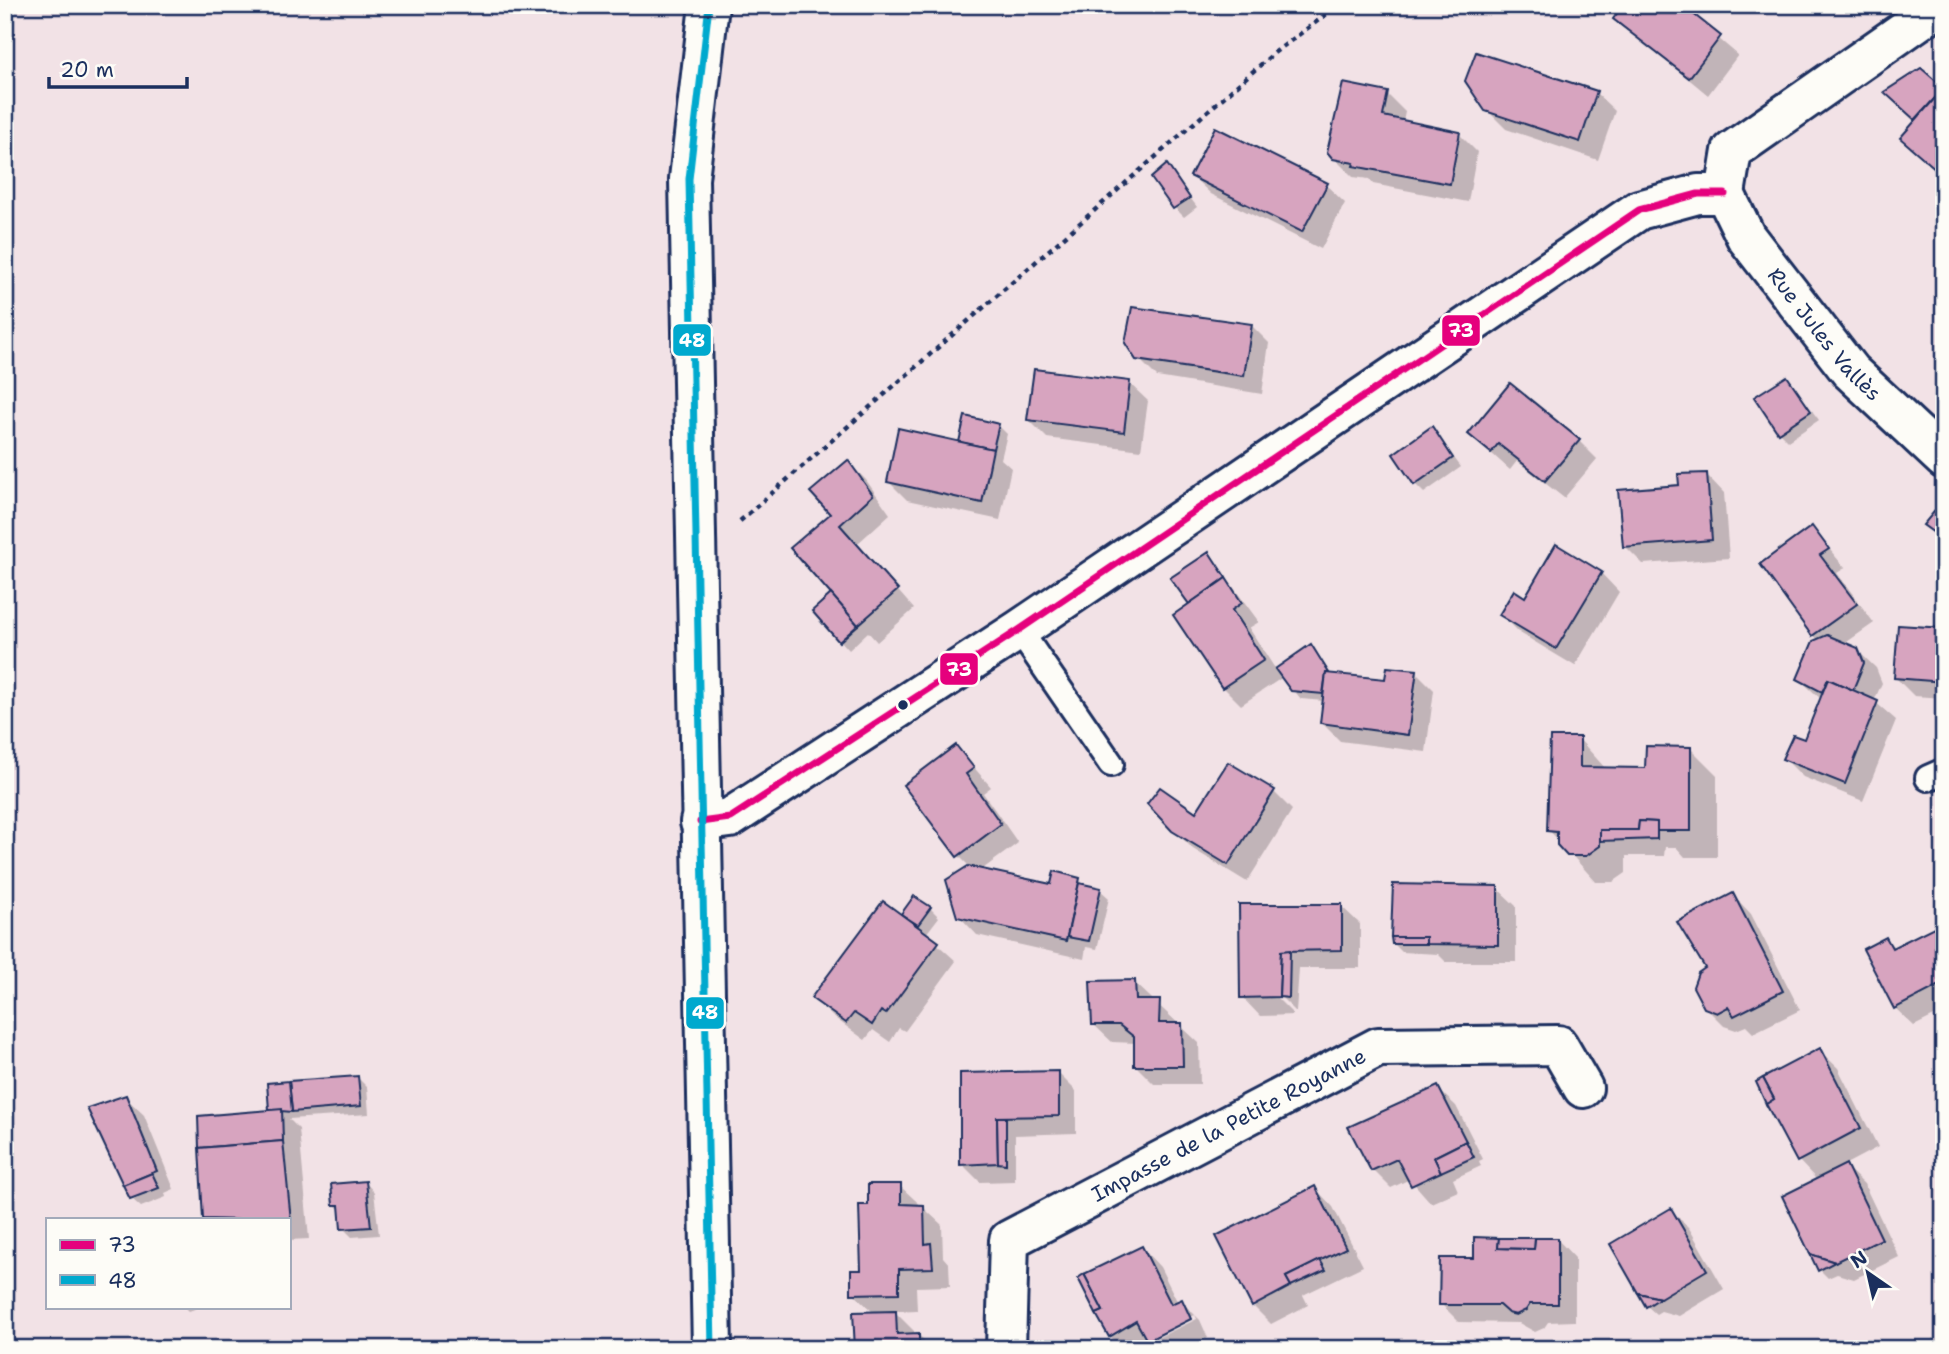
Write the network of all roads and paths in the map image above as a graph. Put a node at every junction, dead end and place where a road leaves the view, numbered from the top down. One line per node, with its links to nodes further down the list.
1 (709, 5): 6 (street)
2 (1339, 5): 6 (path)
3 (1941, 5): 4 (street)
4 (1725, 194): 5 (street, Rue Jules Vallès); 7 (street)
5 (1944, 459)
6 (696, 560): 9 (street)
7 (1019, 630): 8 (lane); 9 (street)
8 (1111, 764)
9 (700, 822): 11 (street)
10 (1583, 1087): 12 (street, Impasse de la Petite Royanne)
11 (712, 1349)
12 (1006, 1349)

